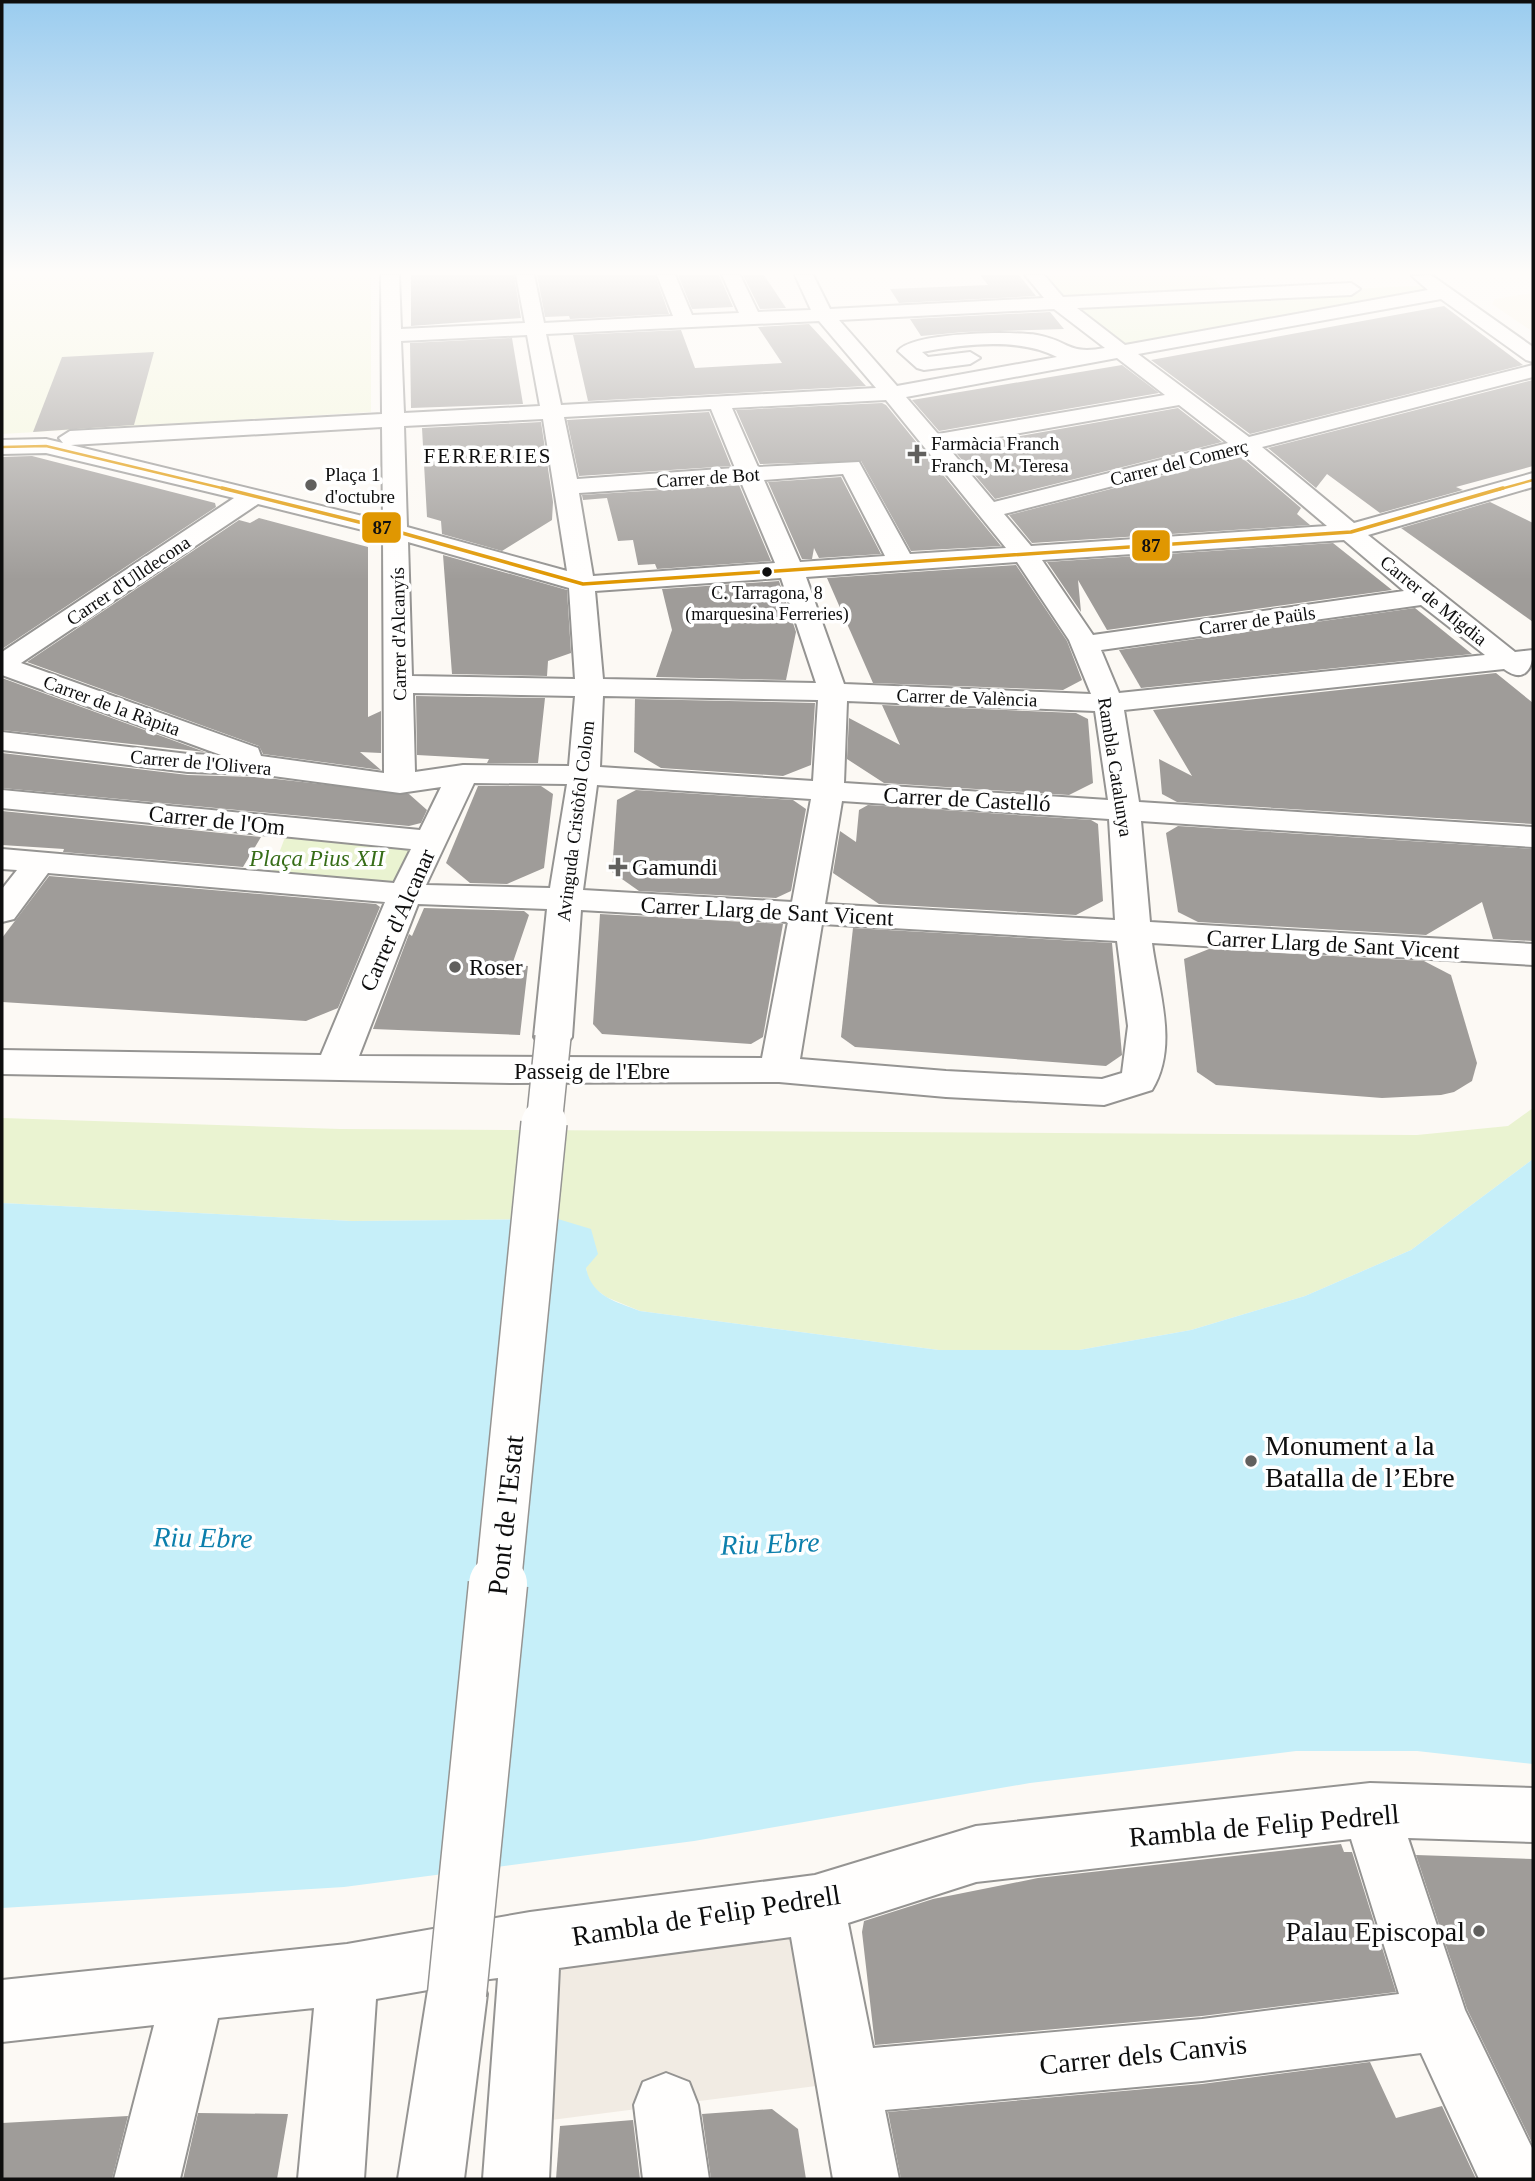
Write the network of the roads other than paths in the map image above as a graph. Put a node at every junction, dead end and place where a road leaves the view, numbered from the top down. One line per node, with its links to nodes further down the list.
1 (390, 377): 11 (street, Carrer d'Alcanyís)
2 (547, 377): 10 (street, Avinguda Cristòfol Colom)
3 (878, 377): 7 (street, Rambla Catalunya)
4 (980, 377): 7 (street)
5 (1156, 377): 8 (street, Carrer de Migdia)
6 (1511, 377): 16 (street, Carrer del Comerç)
7 (892, 393): 9 (street); 14 (street, Rambla Catalunya)
8 (1184, 398): 14 (street); 16 (street, Carrer de Migdia)
9 (719, 404): 10 (street); 19 (street)
10 (554, 411): 11 (street); 21 (street, Avinguda Cristòfol Colom)
11 (391, 421): 12 (street); 24 (street, Carrer d'Alcanyís)
12 (307, 426): 13 (street); 18 (street)
13 (94, 437): 15 (street); 17 (street)
14 (932, 442): 23 (street, Rambla Catalunya)
15 (2, 445): 17 (street)
16 (1245, 445): 23 (street, Carrer del Comerç); 25 (street, Carrer de Migdia)
17 (67, 450): 18 (street)
18 (165, 473): 22 (street)
19 (749, 473): 21 (street, Carrer de Bot); 27 (street, Carrer de Bot); 28 (street)
20 (1533, 480): 25 (street)
21 (565, 487): 29 (street, Avinguda Cristòfol Colom)
22 (254, 496): 24 (street); 33 (street, Carrer d'Ulldecona)
23 (988, 511): 26 (street, Rambla Catalunya)
24 (395, 531): 29 (street); 35 (street, Carrer d'Alcanyís)
25 (1351, 532): 26 (street); 30 (street, Carrer de Migdia)
26 (1024, 554): 27 (street); 31 (street, Rambla Catalunya)
27 (901, 562): 28 (street)
28 (790, 568): 29 (street); 37 (street)
29 (583, 584): 36 (street, Avinguda Cristòfol Colom)
30 (1426, 596): 31 (street, Carrer de Paüls); 32 (street, Carrer de Migdia)
31 (1087, 644): 38 (street, Rambla Catalunya)
32 (1521, 659): 34 (street); 38 (street, Carrer de València)
33 (2, 665): 40 (street, Carrer de la Ràpita)
34 (1533, 679)
35 (399, 684): 36 (street, Carrer de València); 43 (street, Carrer d'Alcanyís)
36 (589, 686): 37 (street, Carrer de València); 42 (street, Avinguda Cristòfol Colom)
37 (832, 692): 38 (street, Carrer de València); 44 (street)
38 (1107, 703): 46 (street, Rambla Catalunya)
39 (2, 741): 40 (street, Carrer de l'Olivera)
40 (258, 765): 43 (street, Carrer de l'Olivera)
41 (463, 774): 42 (street, Carrer de Castelló); 43 (street, Carrer de Castelló); 48 (street, Carrer d'Alcanar)
42 (584, 775): 44 (street, Carrer de Castelló); 52 (street, Avinguda Cristòfol Colom)
43 (400, 783)
44 (828, 791): 46 (street, Carrer de Castelló); 54 (street)
45 (2, 799): 48 (street, Carrer de l'Om)
46 (1126, 808): 47 (street, Carrer de Castelló); 55 (street, Rambla Catalunya)
47 (1533, 837)
48 (432, 841): 51 (street, Carrer d'Alcanar)
49 (2, 859): 50 (street, Carrer Llarg de Sant Vicent)
50 (39, 863): 51 (street, Carrer Llarg de Sant Vicent); 53 (street)
51 (405, 894): 52 (street, Carrer Llarg de Sant Vicent); 60 (street, Carrer d'Alcanar)
52 (565, 899): 54 (street, Carrer Llarg de Sant Vicent); 57 (street, Avinguda Cristòfol Colom)
53 (2, 912)
54 (807, 913): 55 (street, Carrer Llarg de Sant Vicent); 61 (street)
55 (1133, 931): 56 (street, Carrer Llarg de Sant Vicent); 58 (street, Rambla Catalunya)
56 (1533, 955)
57 (553, 1037): 74 (street, Pont de l'Estat, bridge)
58 (1147, 1040): 61 (street, Passeig de l'Ebre)
59 (2, 1062): 60 (street, Passeig de l'Ebre)
60 (335, 1068): 61 (street, Passeig de l'Ebre)
61 (779, 1070)
62 (1370, 1810): 63 (street, Rambla de Felip Pedrell); 64 (street, Rambla de Felip Pedrell); 69 (street)
63 (1533, 1815)
64 (815, 1904): 65 (street, Rambla de Felip Pedrell); 70 (street)
65 (530, 1942): 66 (street, Rambla de Felip Pedrell); 75 (street)
66 (347, 1973): 67 (street, Rambla de Felip Pedrell); 73 (street)
67 (194, 1990): 68 (street, Rambla de Felip Pedrell); 72 (street)
68 (2, 2011)
69 (1438, 2020): 70 (street, Carrer dels Canvis); 78 (street)
70 (848, 2082): 77 (street)
71 (666, 2105): 76 (street)
72 (147, 2179)
73 (331, 2179)
74 (431, 2179)
75 (516, 2179)
76 (676, 2179)
77 (866, 2179)
78 (1513, 2179)

